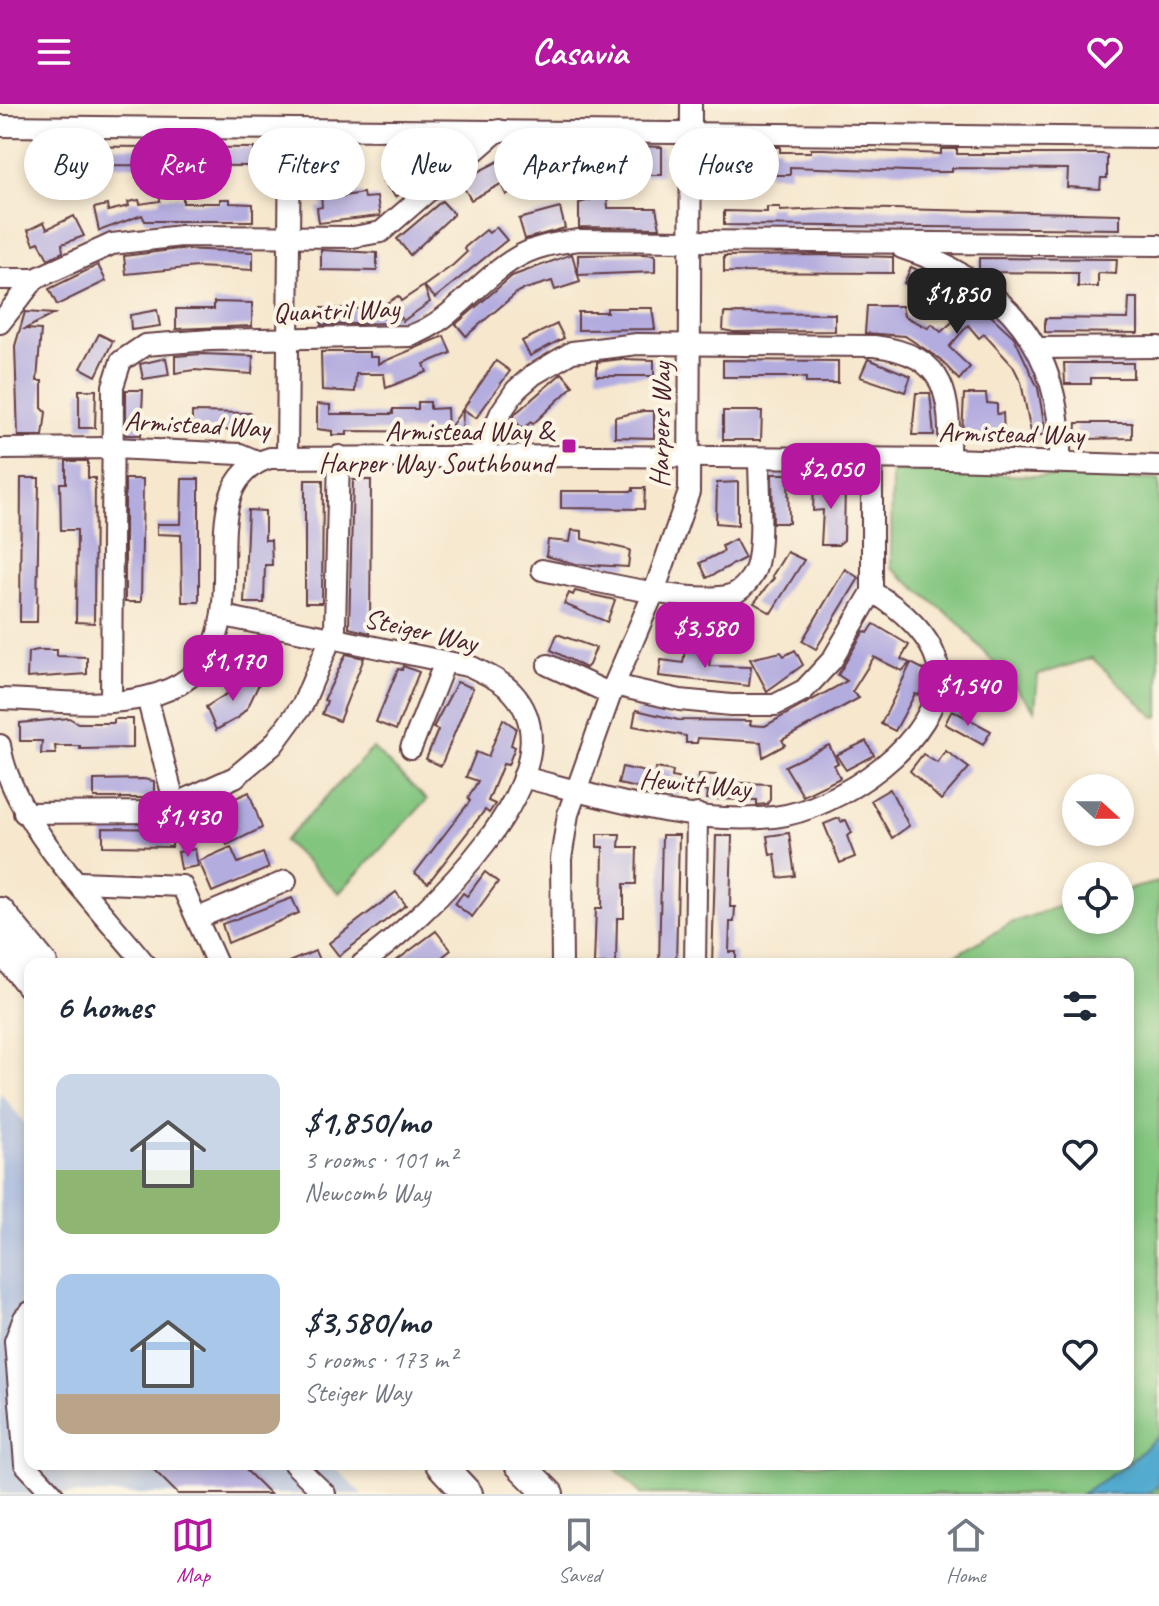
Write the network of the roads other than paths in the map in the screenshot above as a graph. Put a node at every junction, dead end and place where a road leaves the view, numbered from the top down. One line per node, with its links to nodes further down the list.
1 (691, 104): 3 (street, Harpers Way)
2 (0, 126): 4 (street)
3 (691, 128)
4 (248, 130)
5 (494, 130): 6 (street)
6 (365, 131)
7 (779, 132): 9 (street)
8 (494, 134): 12 (street)
9 (1159, 138)
10 (289, 200): 12 (street)
11 (690, 200): 13 (street, Harpers Way)
12 (289, 237): 17 (street); 19 (street)
13 (690, 240): 14 (street, Quantril Way); 19 (street, Quantril Way); 20 (street, Harpers Way)
14 (886, 244): 15 (street, Quantril Way); 22 (street)
15 (1159, 245)
16 (0, 279): 17 (street)
17 (35, 279): 18 (street)
18 (0, 323)
19 (288, 341): 23 (street, Quantril Way); 25 (street)
20 (689, 345): 27 (street); 28 (street, Harpers Way); 30 (street)
21 (1159, 347): 22 (street)
22 (1038, 348): 32 (street)
23 (113, 448): 24 (street, Armistead Way); 33 (street, Armistead Way); 45 (street, Quantril Way)
24 (0, 449)
25 (287, 456): 26 (street, Armistead Way); 33 (street, Armistead Way)
26 (339, 456): 27 (street, Armistead Way); 39 (street)
27 (481, 457): 28 (street, Armistead Way)
28 (689, 457): 29 (street, Armistead Way); 36 (street, Harpers Way)
29 (759, 459): 31 (street, Armistead Way); 36 (street)
30 (949, 459): 31 (street, Armistead Way); 32 (street, Armistead Way)
31 (872, 460): 37 (street)
32 (1060, 461): 34 (street, Armistead Way)
33 (259, 462): 38 (street)
34 (1159, 466)
35 (542, 570): 36 (street)
36 (654, 592): 42 (street, Harpers Way)
37 (872, 592): 42 (street); 52 (street, Hewitt Way)
38 (224, 616): 39 (street, Steiger Way); 43 (street)
39 (331, 639): 40 (street, Steiger Way); 50 (street)
40 (445, 662): 47 (street); 48 (street, Steiger Way)
41 (548, 665): 42 (street)
42 (613, 689): 49 (street, Harpers Way)
43 (147, 697): 45 (street); 50 (street)
44 (0, 699): 45 (street)
45 (111, 701)
46 (0, 745): 51 (street)
47 (411, 748)
48 (523, 777): 49 (street, Hewitt Way); 61 (street)
49 (574, 790): 52 (street, Hewitt Way); 62 (street, Harpers Way)
50 (174, 801): 51 (street)
51 (24, 813): 54 (street)
52 (697, 814): 63 (street)
53 (286, 881): 56 (street)
54 (79, 882): 56 (street); 59 (street)
55 (0, 912): 58 (highway)
56 (198, 918): 60 (street)
57 (0, 946): 64 (highway)
58 (38, 958)
59 (140, 958)
60 (215, 958)
61 (369, 958)
62 (562, 958)
63 (695, 958)
64 (24, 976)
65 (24, 1318): 66 (street)
66 (24, 1452)
67 (31, 1470): 71 (street)
68 (300, 1470): 72 (street)
69 (446, 1470): 73 (highway)
70 (525, 1470): 74 (highway)
71 (53, 1494)
72 (325, 1494)
73 (468, 1494)
74 (549, 1494)

